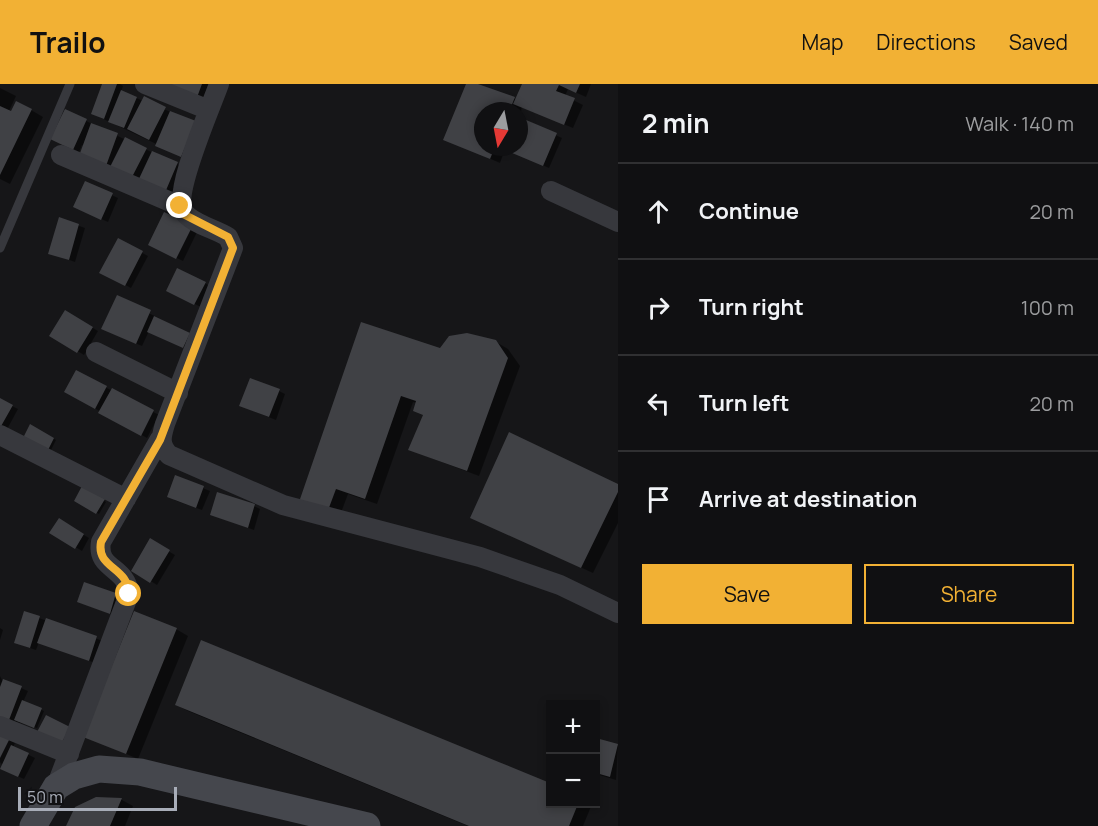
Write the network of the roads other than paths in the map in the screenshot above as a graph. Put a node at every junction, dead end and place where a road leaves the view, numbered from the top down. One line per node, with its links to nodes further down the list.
1 (70, 84): 9 (lane)
2 (145, 84): 4 (street)
3 (219, 84): 4 (street)
4 (209, 110): 7 (street)
5 (61, 155): 7 (street)
6 (551, 191): 8 (street)
7 (180, 206): 11 (street)
8 (618, 222)
9 (0, 248)
10 (96, 352): 11 (street)
11 (178, 393): 13 (street)
12 (0, 435): 14 (street)
13 (160, 440): 14 (street); 15 (street)
14 (126, 499): 17 (street)
15 (618, 612)
16 (0, 726): 17 (street)
17 (69, 754): 18 (street)
18 (56, 787): 19 (street); 20 (street)
19 (33, 826)
20 (367, 826)

